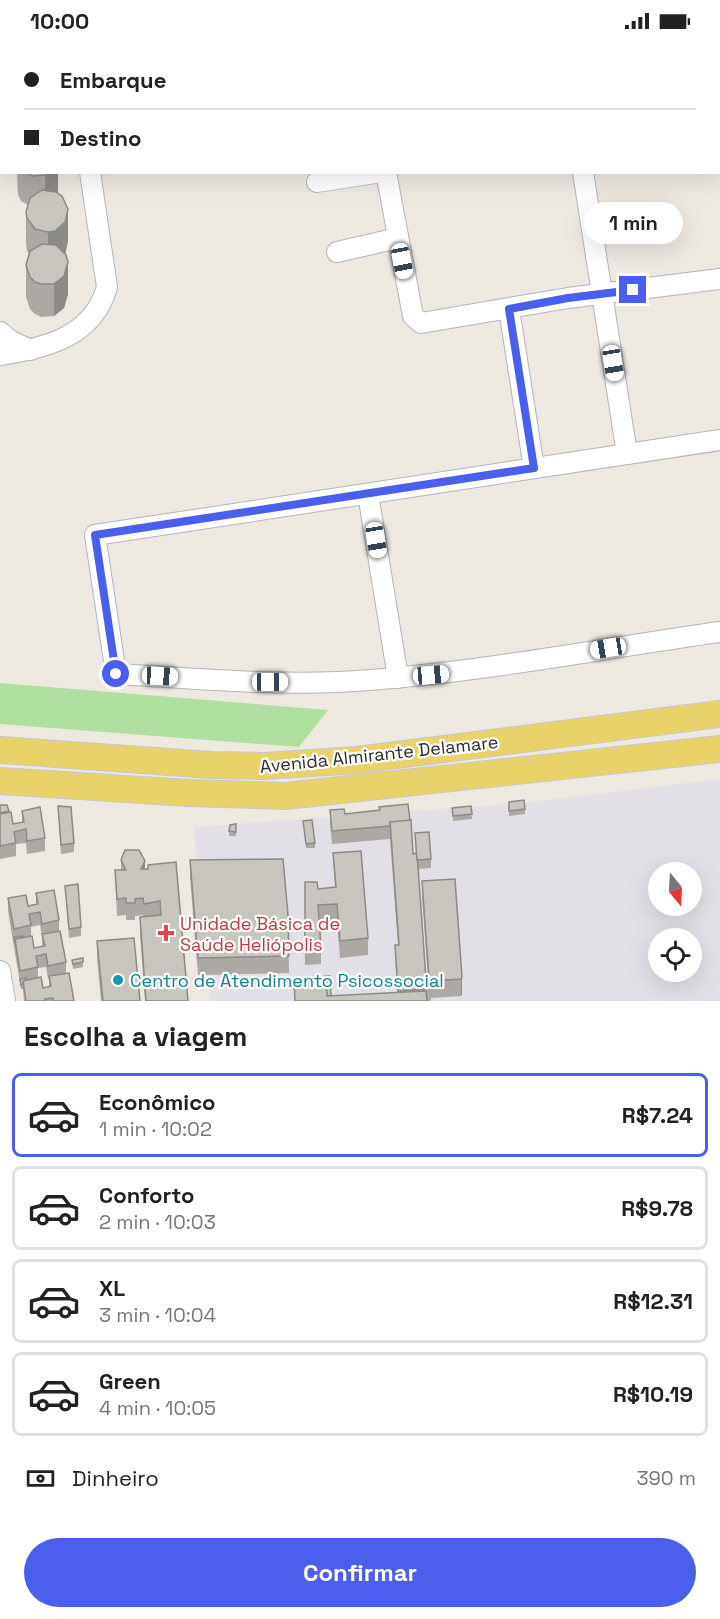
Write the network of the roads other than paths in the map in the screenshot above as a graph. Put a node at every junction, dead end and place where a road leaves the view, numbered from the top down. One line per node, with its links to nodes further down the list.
1 (90, 174): 12 (street)
2 (368, 174): 5 (street)
3 (386, 174): 6 (street)
4 (583, 174): 9 (street)
5 (317, 182)
6 (398, 238): 7 (street); 10 (street)
7 (337, 252)
8 (720, 279): 9 (street)
9 (602, 294): 10 (street); 15 (street)
10 (509, 309): 16 (street)
11 (0, 332): 12 (street)
12 (31, 350): 13 (street)
13 (0, 355)
14 (720, 440): 15 (street)
15 (627, 454): 16 (street)
16 (534, 468): 17 (street)
17 (368, 494): 19 (street); 19 (street)
18 (720, 632): 19 (street)
19 (398, 678)
20 (720, 714): 23 (main road, Avenida Almirante Delamare)
21 (720, 749): 25 (main road, Avenida Almirante Delamare)
22 (0, 750): 23 (main road, Avenida Almirante Delamare)
23 (329, 762): 25 (main road)
24 (0, 782): 25 (main road, Avenida Almirante Delamare)
25 (189, 793)
26 (0, 971): 27 (street)
27 (5, 1001)

